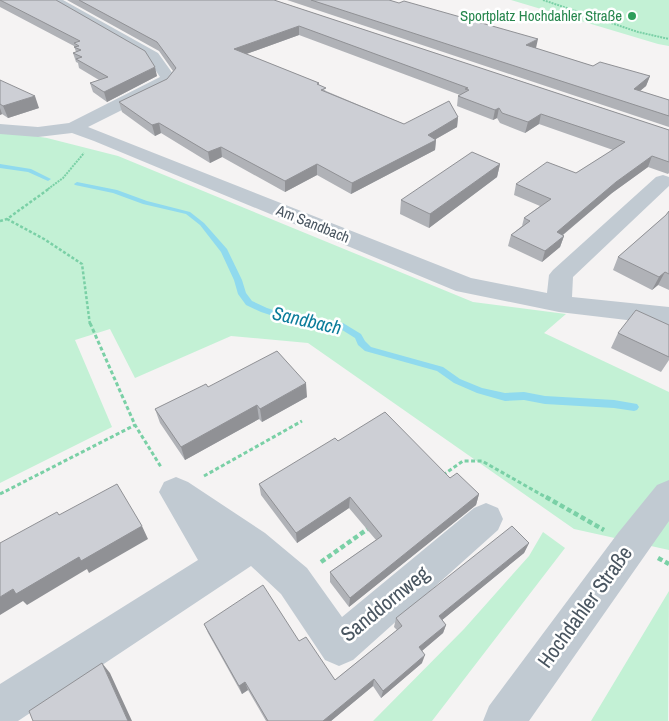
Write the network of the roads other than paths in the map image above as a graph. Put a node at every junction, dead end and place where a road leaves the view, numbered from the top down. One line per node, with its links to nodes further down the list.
1 (66, 3): 2 (street, Am Sandbach)
2 (73, 128): 3 (street, Am Sandbach); 5 (street, Am Sandbach)
3 (0, 129)
4 (663, 181): 5 (street)
5 (559, 304): 6 (street, Am Sandbach)
6 (669, 316)
7 (669, 495): 12 (street, Hochdahler Straße)
8 (486, 518): 9 (street, Sanddornweg)
9 (253, 544): 10 (street); 10 (street, Sanddornweg)
10 (221, 565): 11 (street)
11 (0, 708)
12 (504, 721)

